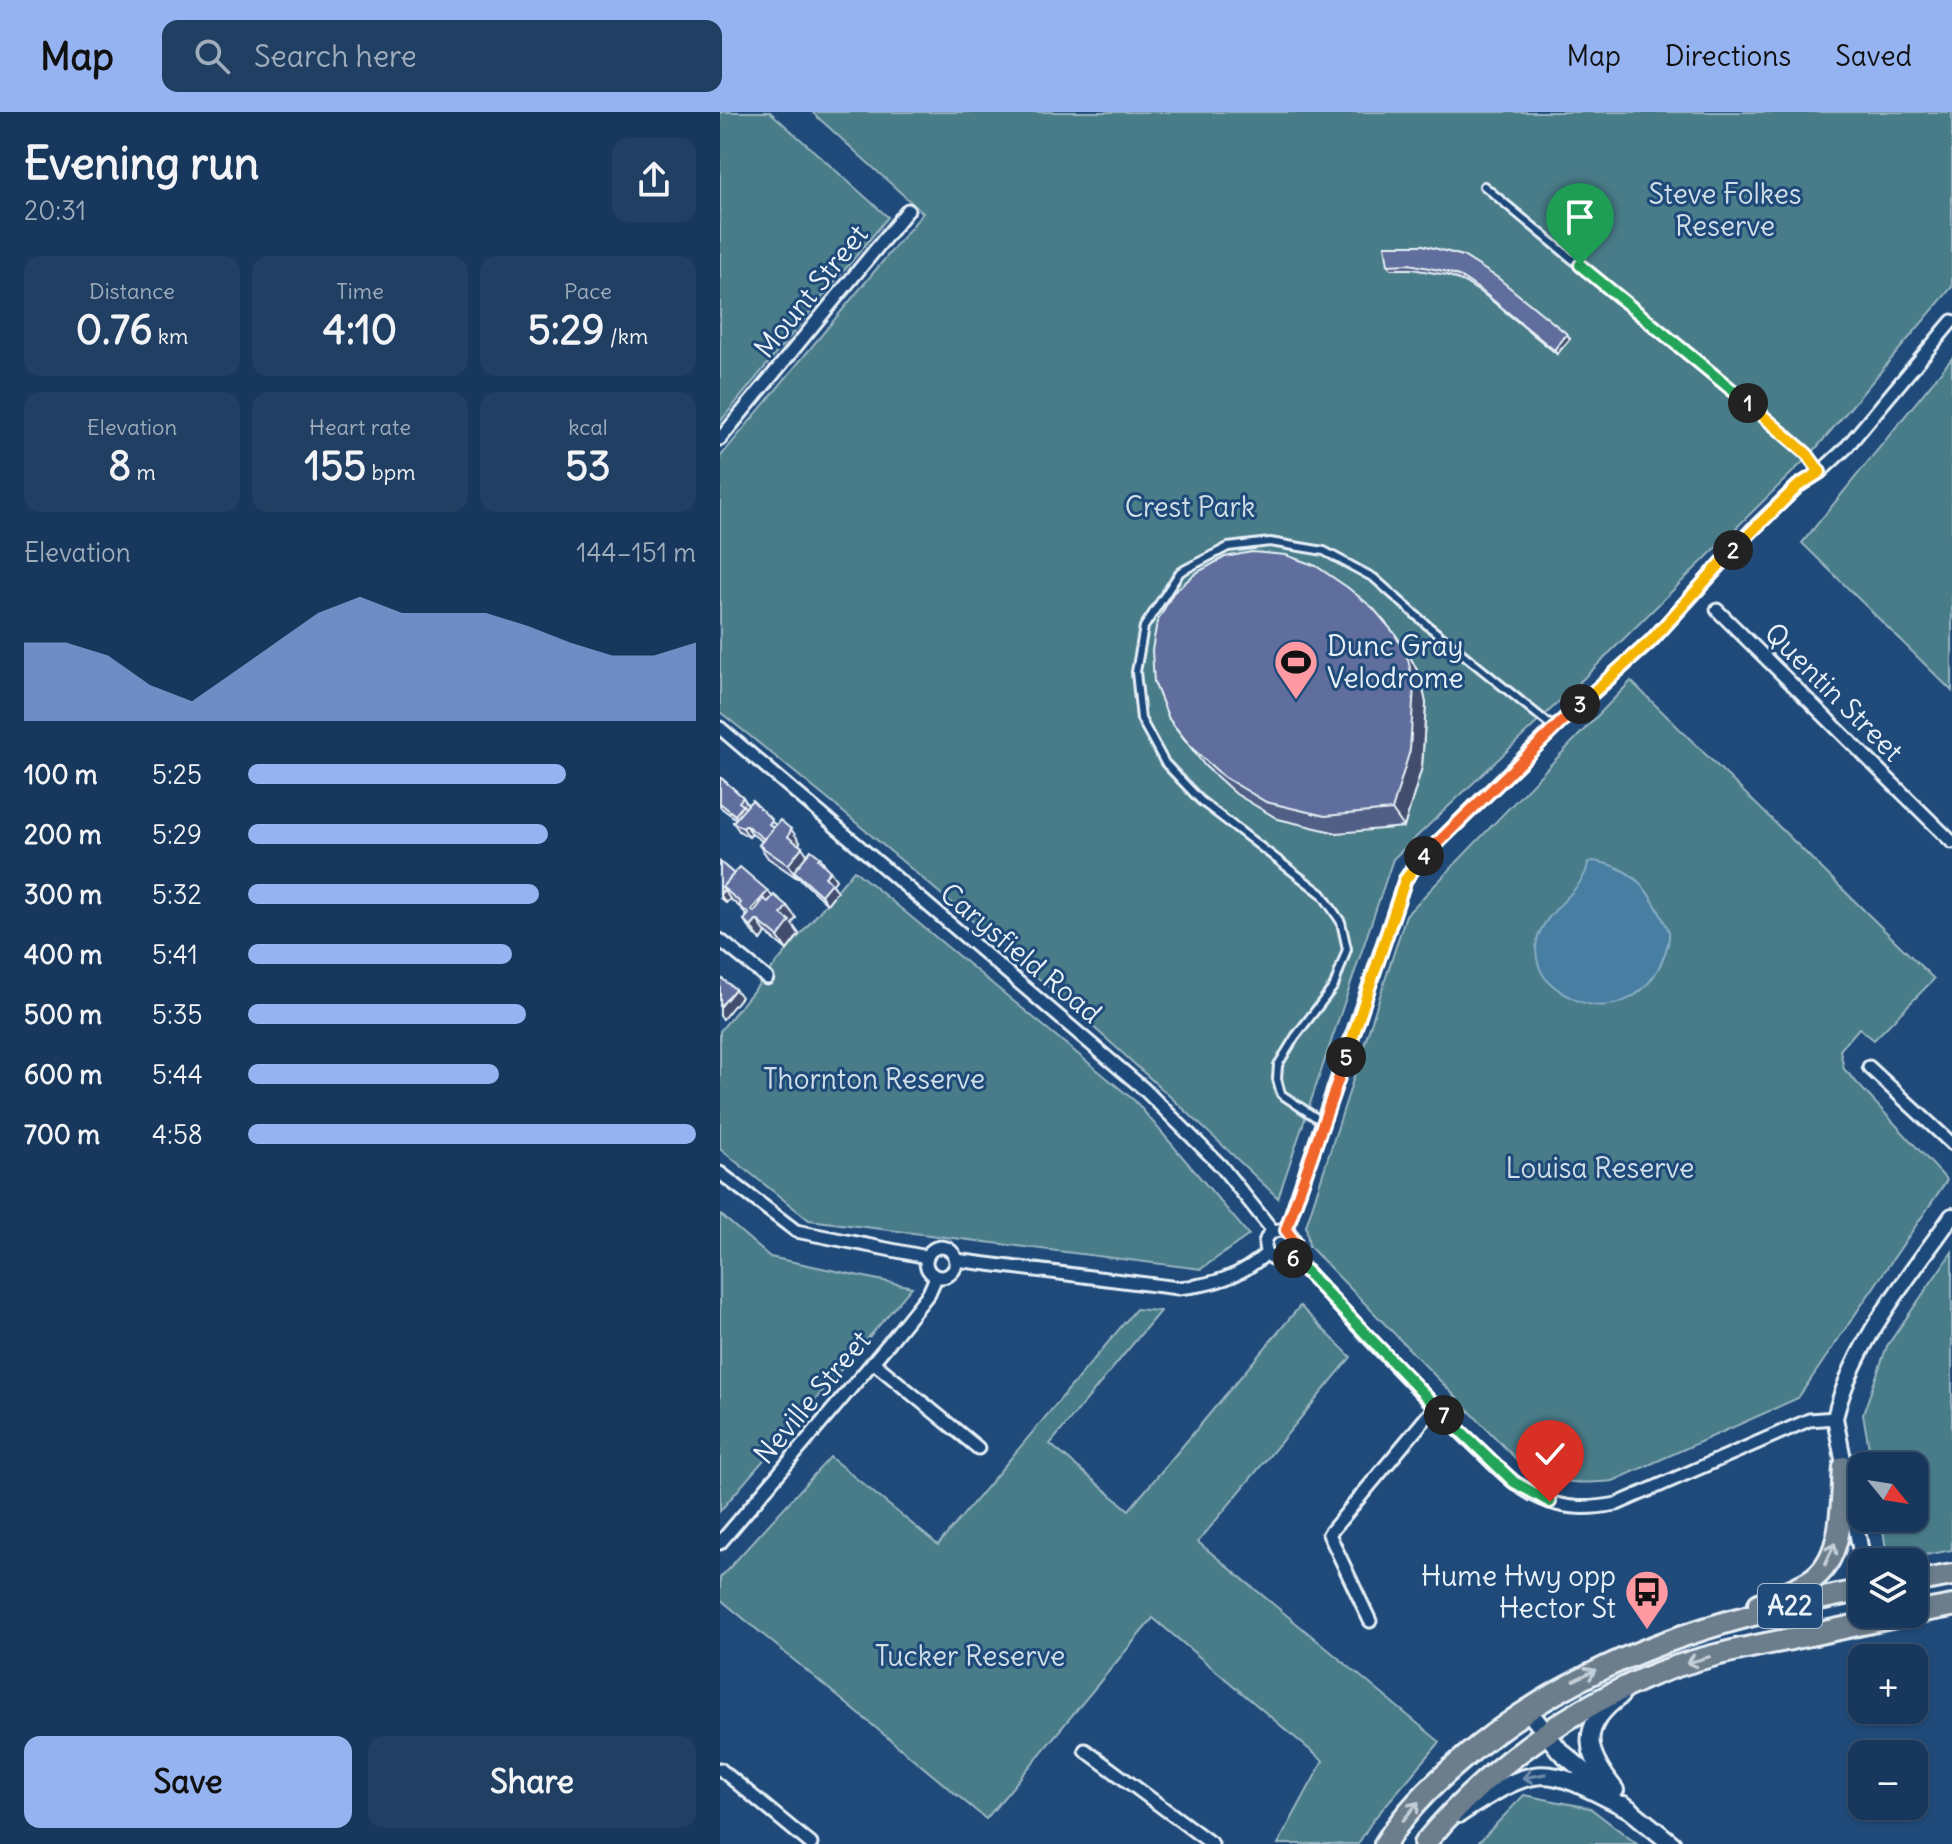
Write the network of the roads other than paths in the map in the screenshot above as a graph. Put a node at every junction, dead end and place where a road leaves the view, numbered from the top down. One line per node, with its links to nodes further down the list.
1 (1484, 186): 5 (lane)
2 (908, 210): 4 (street, Mount Street)
3 (1952, 321): 5 (street)
4 (720, 439)
5 (1820, 472): 8 (street)
6 (1717, 610): 9 (street, Quentin Street)
7 (720, 728): 17 (street, Carysfield Road)
8 (1554, 728): 13 (street); 13 (lane)
9 (1952, 842)
10 (720, 940): 11 (street)
11 (767, 978)
12 (1869, 1067): 14 (street)
13 (1324, 1123): 17 (street)
14 (1952, 1144)
15 (720, 1173): 20 (street)
16 (1952, 1216): 25 (street)
17 (1280, 1231): 18 (street); 19 (street)
18 (1267, 1253): 19 (street); 21 (street)
19 (1291, 1255): 24 (street)
20 (927, 1257): 21 (street); 22 (street)
21 (956, 1260): 22 (street)
22 (936, 1277): 23 (street, Neville Street)
23 (873, 1362): 26 (street); 28 (street, Neville Street)
24 (1435, 1407): 25 (street); 35 (street)
25 (1835, 1418): 27 (street)
26 (978, 1448)
27 (1844, 1467): 29 (street); 36 (highway, one-way to 27)
28 (720, 1543)
29 (1860, 1548)
30 (1952, 1575): 31 (highway)
31 (1928, 1579)
32 (1848, 1593): 36 (highway, A22)
33 (1952, 1606): 34 (highway, A22)
34 (1928, 1611)
35 (1370, 1621)
36 (1719, 1623): 39 (highway, A22, one-way to 36)
37 (1848, 1624): 38 (highway, A22, one-way to 38)
38 (1645, 1678): 40 (highway, A22); 43 (main road)
39 (1527, 1709): 40 (main road); 47 (highway, A22, one-way to 39)
40 (1545, 1735): 43 (main road); 44 (highway, A22)
41 (1085, 1750): 46 (street)
42 (720, 1769): 45 (street)
43 (1631, 1810): 44 (main road, one-way to 44); 48 (main road)
44 (1431, 1836)
45 (811, 1844)
46 (1212, 1844)
47 (1385, 1844)
48 (1672, 1844)

